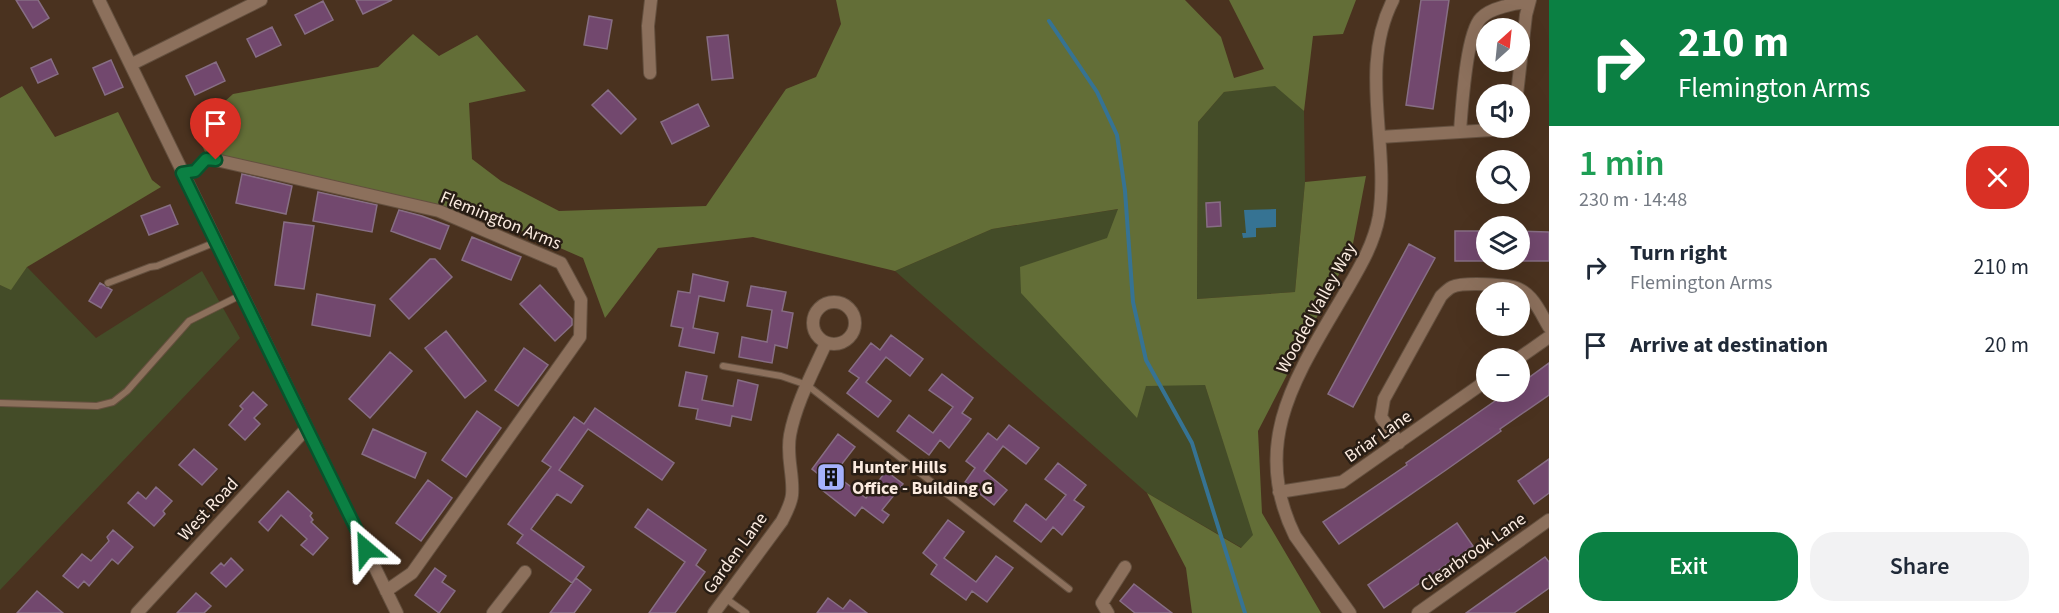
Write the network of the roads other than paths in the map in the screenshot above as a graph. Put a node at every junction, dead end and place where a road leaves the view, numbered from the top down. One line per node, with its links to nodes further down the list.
1 (99, 0): 6 (street)
2 (261, 0): 6 (street)
3 (651, 0): 7 (street)
4 (1393, 0): 11 (street, Wooded Valley Way)
5 (1529, 1): 8 (street); 10 (street)
6 (132, 64): 12 (street)
7 (650, 73)
8 (1518, 84)
9 (1476, 130): 10 (street)
10 (1460, 131): 11 (street)
11 (1380, 136): 26 (street, Wooded Valley Way)
12 (182, 173): 13 (street); 31 (street, Flemington Arms)
13 (216, 242): 14 (lane); 15 (street)
14 (108, 284)
15 (241, 295): 23 (lane); 24 (street)
16 (1549, 327): 25 (street)
17 (1549, 337): 19 (street)
18 (826, 343): 21 (street, Garden Lane)
19 (1530, 350)
20 (723, 366): 21 (lane)
21 (807, 385): 30 (lane); 32 (street, Garden Lane)
22 (1476, 388): 25 (street, Briar Lane)
23 (0, 403)
24 (306, 429): 31 (street); 33 (street, West Road)
25 (1399, 443): 26 (street, Briar Lane)
26 (1279, 492): 39 (street, Wooded Valley Way)
27 (1549, 520): 40 (street, Clearbrook Lane)
28 (1125, 567): 38 (street)
29 (525, 572): 35 (street)
30 (1069, 589)
31 (386, 591): 34 (street)
32 (725, 598): 36 (street, Garden Lane); 37 (lane)
33 (137, 613)
34 (397, 613)
35 (493, 613)
36 (714, 613)
37 (746, 613)
38 (1108, 613)
39 (1350, 613)
40 (1418, 613)

